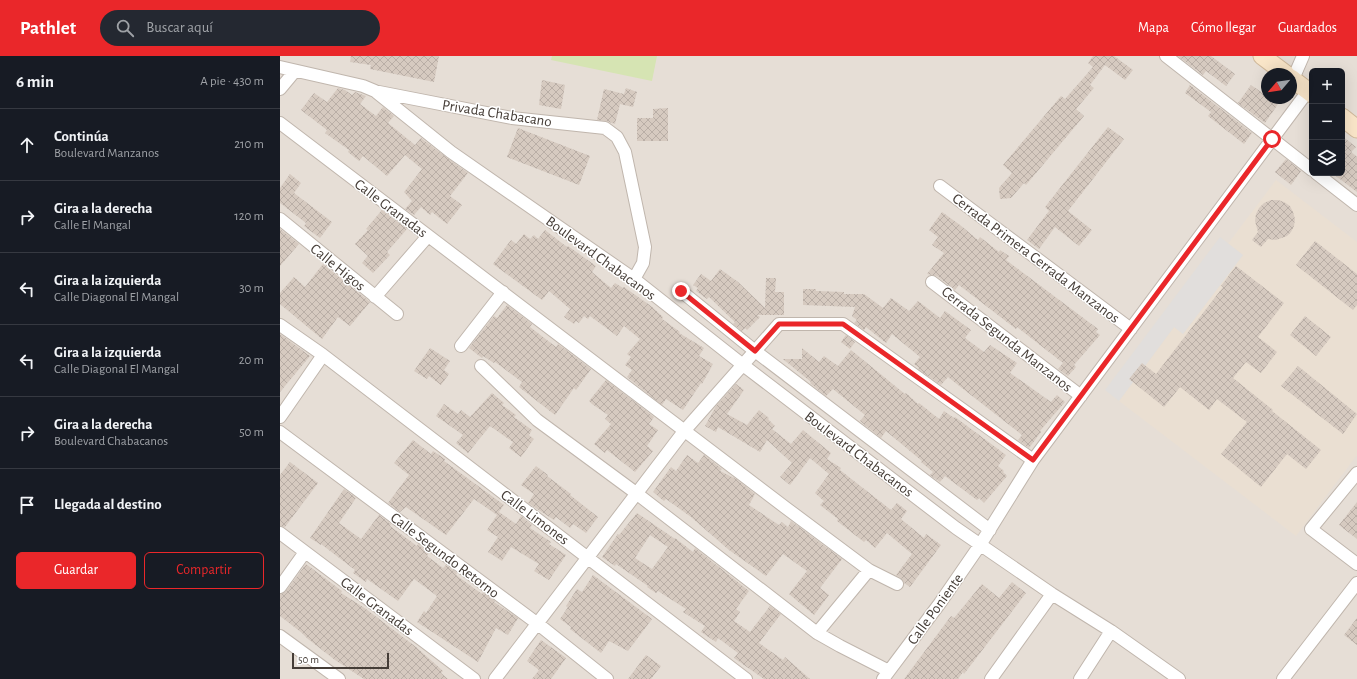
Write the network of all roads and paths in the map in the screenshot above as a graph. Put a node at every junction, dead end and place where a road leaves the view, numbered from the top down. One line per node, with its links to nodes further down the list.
1 (1166, 56): 16 (street)
2 (1262, 56): 5 (main road)
3 (1303, 56): 6 (street)
4 (280, 67): 7 (street, Boulevard Chabacanos)
5 (1278, 68)
6 (1296, 68)
7 (295, 71): 9 (street); 10 (street, Boulevard Chabacanos)
8 (1297, 82): 11 (main road)
9 (280, 90)
10 (375, 91): 23 (street, Boulevard Chabacanos); 23 (street, Privada Chabacano)
11 (1309, 91)
12 (1309, 93): 16 (street, Calle Poniente)
13 (1345, 119): 15 (main road)
14 (280, 123): 22 (street, Calle Granadas)
15 (1357, 129)
16 (1272, 139): 17 (street); 30 (street, Calle Poniente)
17 (1309, 168)
18 (1320, 176): 20 (street)
19 (940, 186): 30 (street, Cerrada Primera Cerrada Manzanos)
20 (1357, 205)
21 (280, 219): 27 (street, Calle Higos)
22 (428, 236): 26 (street, Calle Granadas); 27 (street)
23 (634, 279): 34 (street, Boulevard Chabacanos)
24 (932, 282): 36 (street, Cerrada Segunda Manzanos)
25 (681, 291): 32 (street, Boulevard Chabacanos)
26 (503, 292): 31 (street); 38 (street)
27 (375, 297): 28 (street, Calle Higos)
28 (397, 314)
29 (280, 325): 33 (street, Calle Limones)
30 (1132, 329): 36 (street, Calle Poniente)
31 (461, 346)
32 (755, 351): 34 (street); 40 (street); 44 (street, Boulevard Chabacanos)
33 (324, 356): 37 (street); 46 (street, Calle Limones)
34 (743, 364): 38 (street); 44 (street, Boulevard Chabacanos)
35 (481, 366): 42 (street)
36 (1081, 396): 40 (street, Calle Poniente)
37 (280, 417)
38 (685, 430): 42 (street); 48 (street)
39 (280, 432): 53 (street, Calle Segundo Retorno)
40 (1033, 460): 44 (street, Calle Poniente)
41 (1357, 473): 47 (street)
42 (636, 494): 46 (street); 55 (street)
43 (280, 533): 45 (street, Calle Granadas)
44 (985, 537): 52 (street); 57 (street, Calle Poniente)
45 (305, 552): 51 (street); 60 (street, Calle Granadas)
46 (588, 558): 53 (street); 63 (street, Calle Limones)
47 (1357, 564)
48 (869, 570): 50 (street); 55 (street)
49 (1357, 583): 66 (street)
50 (897, 584)
51 (280, 587)
52 (1052, 594): 54 (street); 64 (street)
53 (538, 624): 61 (street); 62 (street, Calle Segundo Retorno)
54 (1111, 631): 58 (street); 65 (street)
55 (817, 633): 57 (street)
56 (280, 636): 59 (street)
57 (886, 675)
58 (1175, 678)
59 (339, 679)
60 (474, 679)
61 (495, 679)
62 (607, 679)
63 (746, 679)
64 (991, 679)
65 (1080, 679)
66 (1283, 679)

